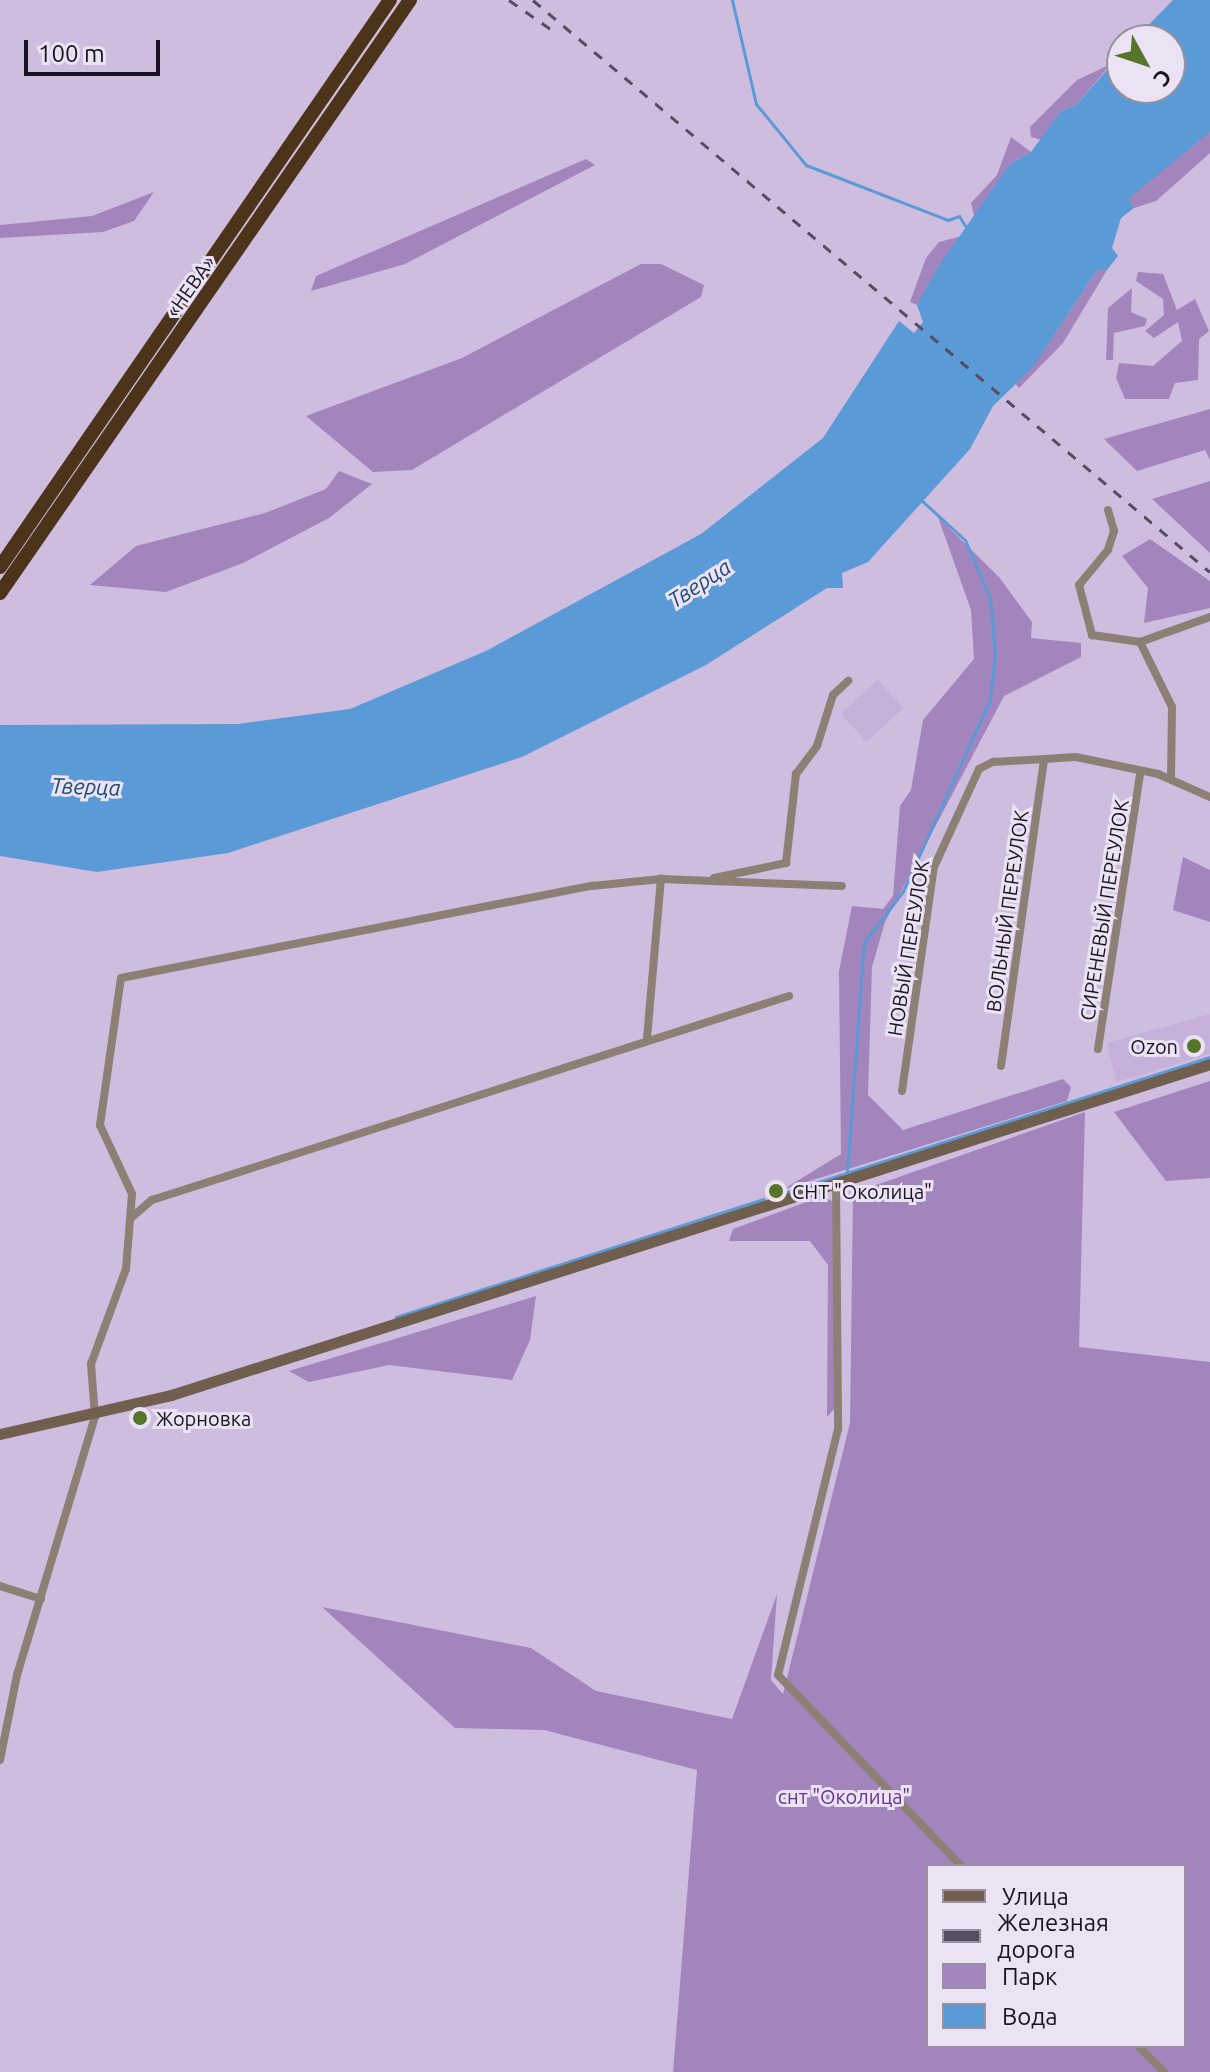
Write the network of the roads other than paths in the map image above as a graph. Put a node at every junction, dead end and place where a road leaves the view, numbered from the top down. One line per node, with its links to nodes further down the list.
1 (390, 0): 4 (highway, «НЕВА»)
2 (410, 0): 5 (highway, «НЕВА»)
3 (1108, 510): 7 (street)
4 (0, 567)
5 (0, 593)
6 (1210, 617): 7 (street)
7 (1140, 642): 11 (street)
8 (848, 681): 14 (street)
9 (1044, 759): 10 (street); 20 (street, ВОЛЬНЫЙ ПЕРЕУЛОК); 21 (street, НОВЫЙ ПЕРЕУЛОК)
10 (1140, 775): 11 (street); 18 (street, СИРЕНЕВЫЙ ПЕРЕУЛОК)
11 (1171, 779): 12 (street)
12 (1210, 797)
13 (661, 879): 14 (street); 17 (street); 23 (street)
14 (709, 880): 15 (street)
15 (842, 886)
16 (789, 996): 17 (street)
17 (647, 1038): 23 (street)
18 (1098, 1049)
19 (1210, 1064): 22 (main road)
20 (1001, 1066)
21 (902, 1091)
22 (836, 1184): 24 (main road); 30 (street)
23 (131, 1219): 24 (street)
24 (95, 1417): 25 (main road); 27 (street)
25 (0, 1434)
26 (0, 1586): 27 (street)
27 (41, 1599): 28 (street)
28 (1, 1738): 29 (street)
29 (0, 1760)
30 (959, 1864)
31 (1140, 2048): 32 (street)
32 (1164, 2072)

